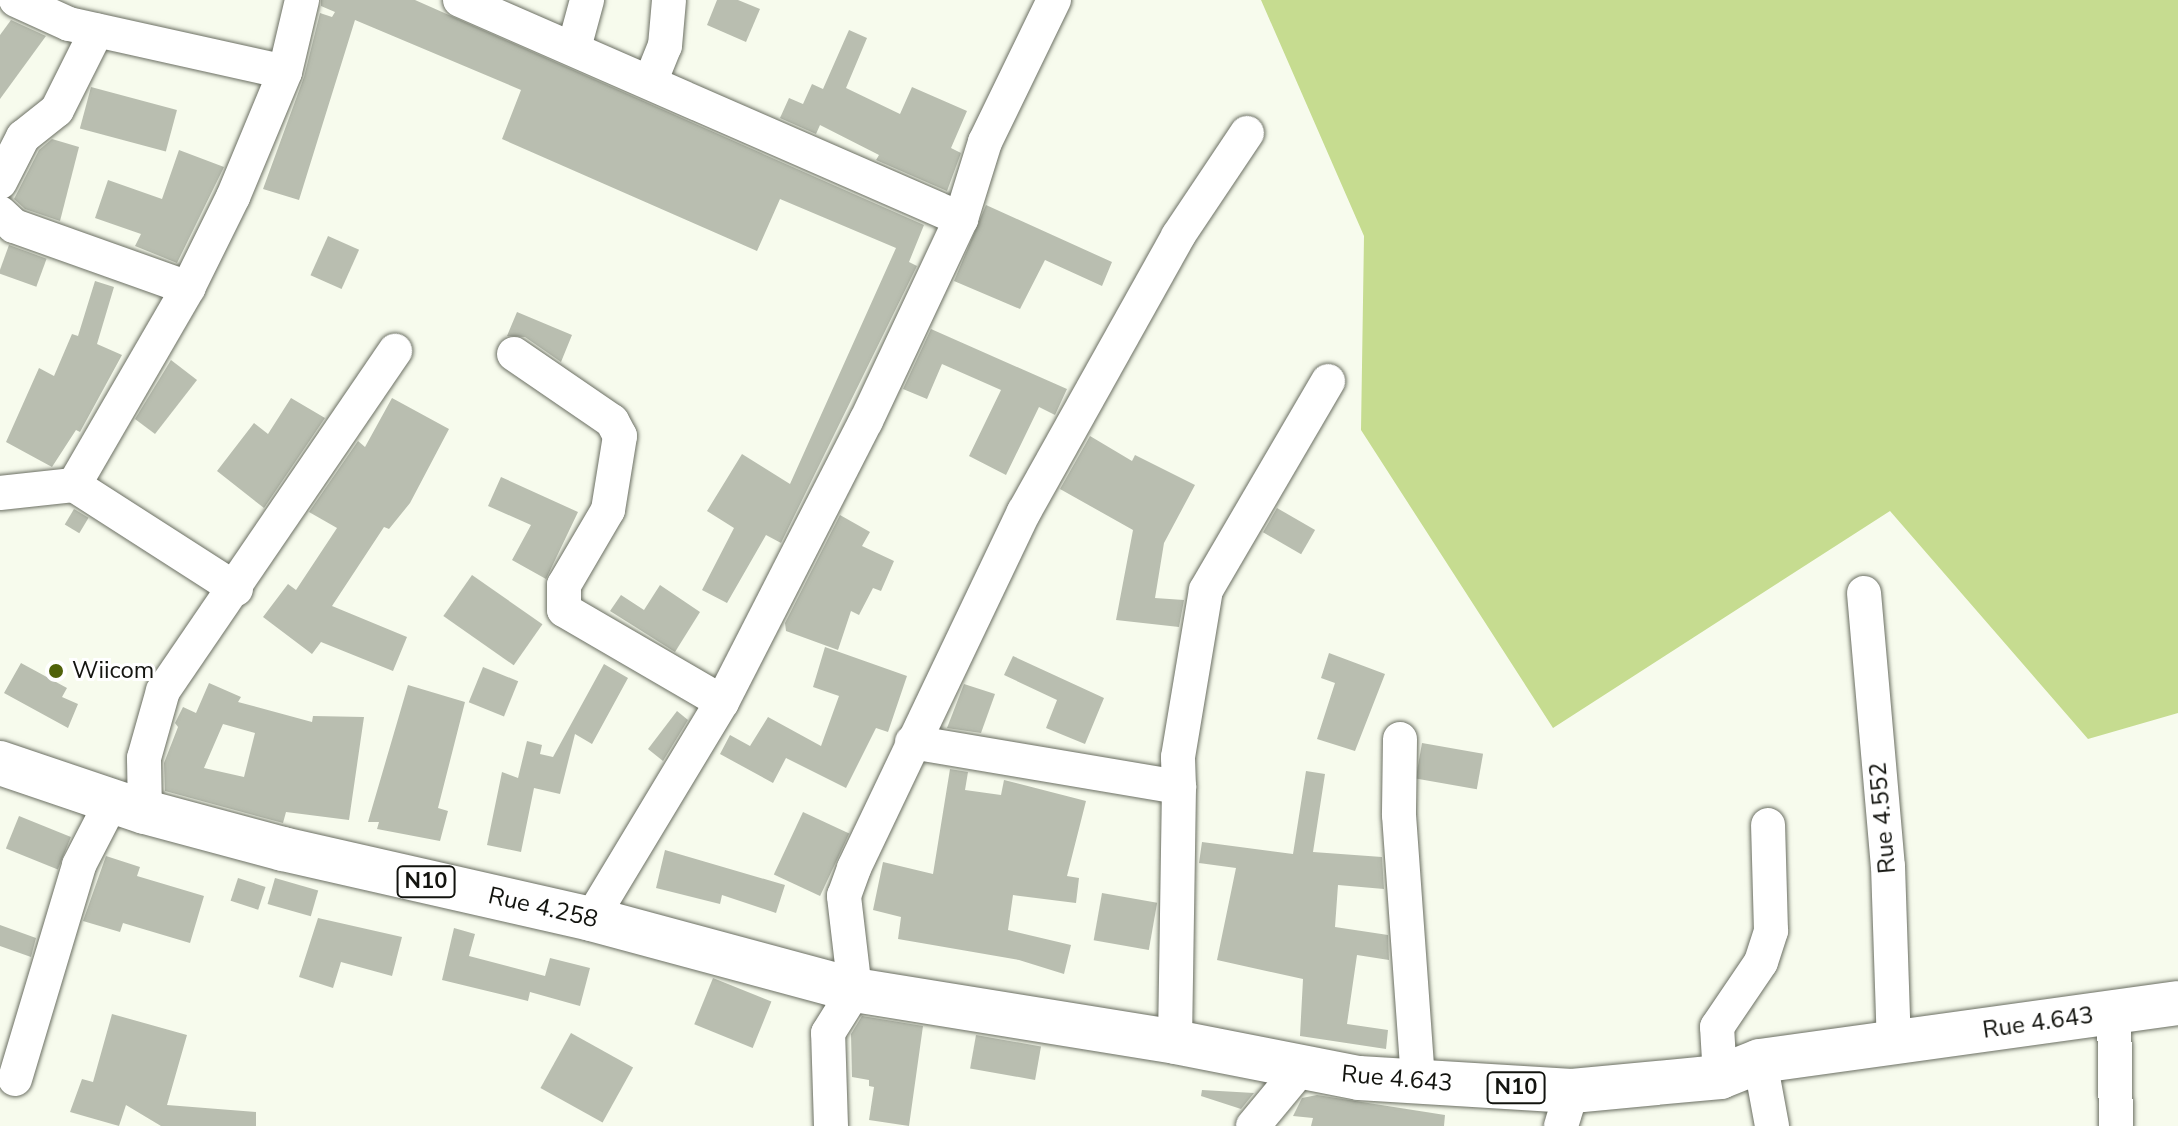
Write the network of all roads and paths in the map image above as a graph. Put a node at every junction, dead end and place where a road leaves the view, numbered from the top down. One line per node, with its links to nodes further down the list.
1 (16, 0): 7 (street)
2 (302, 0): 9 (street)
3 (460, 0): 8 (street)
4 (587, 0): 8 (street)
5 (669, 0): 10 (street)
6 (1054, 0): 14 (street)
7 (97, 30): 9 (street); 12 (street)
8 (574, 48): 10 (street)
9 (285, 72): 15 (street)
10 (651, 80): 14 (street)
11 (1247, 133): 25 (street)
12 (0, 182)
13 (0, 213): 15 (street)
14 (961, 219): 23 (street)
15 (188, 288): 19 (street)
16 (395, 351): 21 (street)
17 (514, 354): 23 (street)
18 (1328, 381): 27 (street)
19 (74, 485): 20 (street); 21 (street)
20 (0, 493)
21 (236, 589): 28 (street)
22 (1864, 593): 35 (street, Rue 4.552)
23 (722, 702): 30 (street)
24 (1400, 739): 39 (street)
25 (912, 742): 27 (street); 31 (street)
26 (0, 763): 28 (highway, Rue 4.258 / N10)
27 (1179, 787): 34 (street)
28 (128, 806): 30 (highway, Rue 4.258 / N10); 38 (street)
29 (1768, 825): 37 (street)
30 (591, 919): 31 (highway, Rue 4.258 / N10)
31 (855, 990): 34 (highway, Rue 4.643 / N10); 41 (street)
32 (2178, 1003): 33 (highway, Rue 4.643 / N10)
33 (2114, 1012): 35 (highway, Rue 4.643 / N10); 44 (street)
34 (1175, 1042): 36 (highway, Rue 4.643 / N10)
35 (1894, 1043): 37 (highway, Rue 4.643 / N10)
36 (1302, 1067): 39 (highway, Rue 4.643 / N10); 42 (street)
37 (1740, 1069): 40 (highway, Rue 4.643 / N10); 43 (street)
38 (15, 1079)
39 (1418, 1082): 40 (highway, Rue 4.643 / N10)
40 (1566, 1109)
41 (831, 1126)
42 (1253, 1126)
43 (1772, 1126)
44 (2116, 1126)

